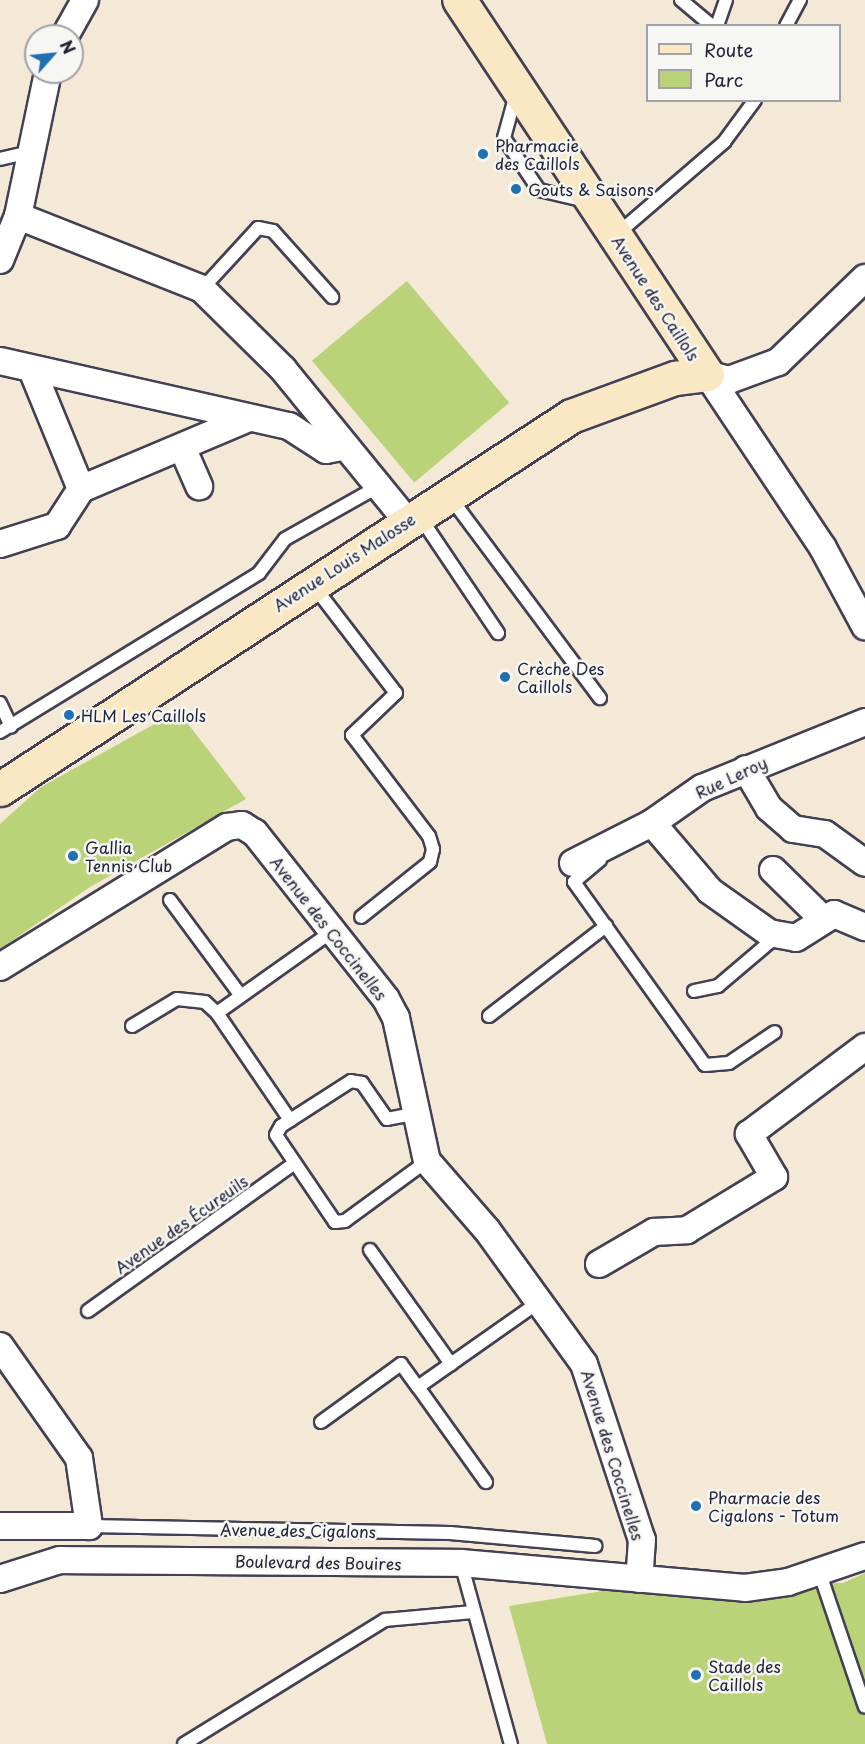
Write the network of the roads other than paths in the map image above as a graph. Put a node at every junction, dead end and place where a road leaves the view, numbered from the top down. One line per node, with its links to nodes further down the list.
1 (85, 0): 6 (street)
2 (459, 0): 15 (street, Avenue des Caillols)
3 (681, 0): 7 (lane)
4 (726, 0): 8 (lane)
5 (800, 0): 9 (lane)
6 (72, 24)
7 (710, 24)
8 (718, 24)
9 (787, 24)
10 (45, 84): 12 (street)
11 (754, 102): 15 (lane)
12 (30, 152): 13 (lane); 14 (street)
13 (0, 159)
14 (18, 216): 16 (street); 18 (street)
15 (615, 235): 22 (street, Avenue des Caillols)
16 (0, 260)
17 (865, 278): 22 (street)
18 (202, 289): 19 (lane); 24 (street)
19 (332, 297)
20 (0, 361): 21 (street)
21 (33, 372): 23 (street); 28 (street)
22 (707, 374): 29 (street, Avenue Louis Malosse); 33 (street, Avenue des Caillols)
23 (247, 419): 24 (street); 25 (street)
24 (346, 446): 27 (street)
25 (182, 447): 26 (street); 28 (street)
26 (199, 486)
27 (379, 486): 30 (street); 38 (lane)
28 (81, 489): 31 (street)
29 (449, 495): 30 (street, Avenue Louis Malosse); 35 (lane)
30 (412, 518): 32 (street, Avenue Louis Malosse); 34 (lane)
31 (0, 544)
32 (312, 584): 40 (street, Avenue Louis Malosse); 47 (lane)
33 (865, 626)
34 (498, 633)
35 (600, 698)
36 (0, 703): 38 (lane)
37 (865, 722): 39 (street, Rue Leroy)
38 (5, 729)
39 (746, 769): 41 (street, Rue Leroy); 44 (street)
40 (0, 789)
41 (652, 823): 42 (street, Rue Leroy); 52 (street)
42 (621, 837): 43 (street, Rue Leroy); 49 (lane)
43 (573, 863)
44 (865, 863)
45 (773, 870): 48 (street)
46 (170, 900): 55 (lane)
47 (361, 917)
48 (824, 920): 50 (street); 52 (street)
49 (606, 926): 57 (lane); 59 (lane)
50 (865, 927)
51 (333, 932): 53 (street, Avenue des Coccinelles); 55 (lane); 61 (street, Avenue des Coccinelles)
52 (777, 936): 54 (lane)
53 (0, 967)
54 (694, 991)
55 (241, 996): 56 (lane)
56 (217, 1013): 58 (lane); 62 (lane)
57 (489, 1016)
58 (132, 1026)
59 (775, 1032)
60 (865, 1047): 66 (street)
61 (413, 1114): 62 (lane); 63 (street, Avenue des Coccinelles)
62 (290, 1120): 64 (lane)
63 (427, 1161): 64 (lane); 67 (street, Avenue des Coccinelles)
64 (292, 1165): 68 (lane, Avenue des Écureuils)
65 (370, 1250): 70 (lane)
66 (599, 1264)
67 (540, 1302): 70 (lane); 81 (street, Avenue des Coccinelles)
68 (88, 1311)
69 (4, 1361): 75 (street)
70 (451, 1364): 71 (lane)
71 (418, 1387): 72 (lane); 73 (lane)
72 (321, 1422)
73 (486, 1482)
74 (0, 1526): 75 (street, Avenue des Cigalons)
75 (89, 1526): 76 (lane, Avenue des Cigalons)
76 (595, 1546)
77 (865, 1556): 79 (street)
78 (461, 1563): 80 (street, Boulevard des Bouires); 81 (street, Boulevard des Bouires); 82 (lane)
79 (820, 1574): 81 (street); 83 (lane)
80 (0, 1579)
81 (639, 1580)
82 (473, 1612): 84 (lane); 85 (lane)
83 (865, 1707)
84 (184, 1744)
85 (511, 1744)

